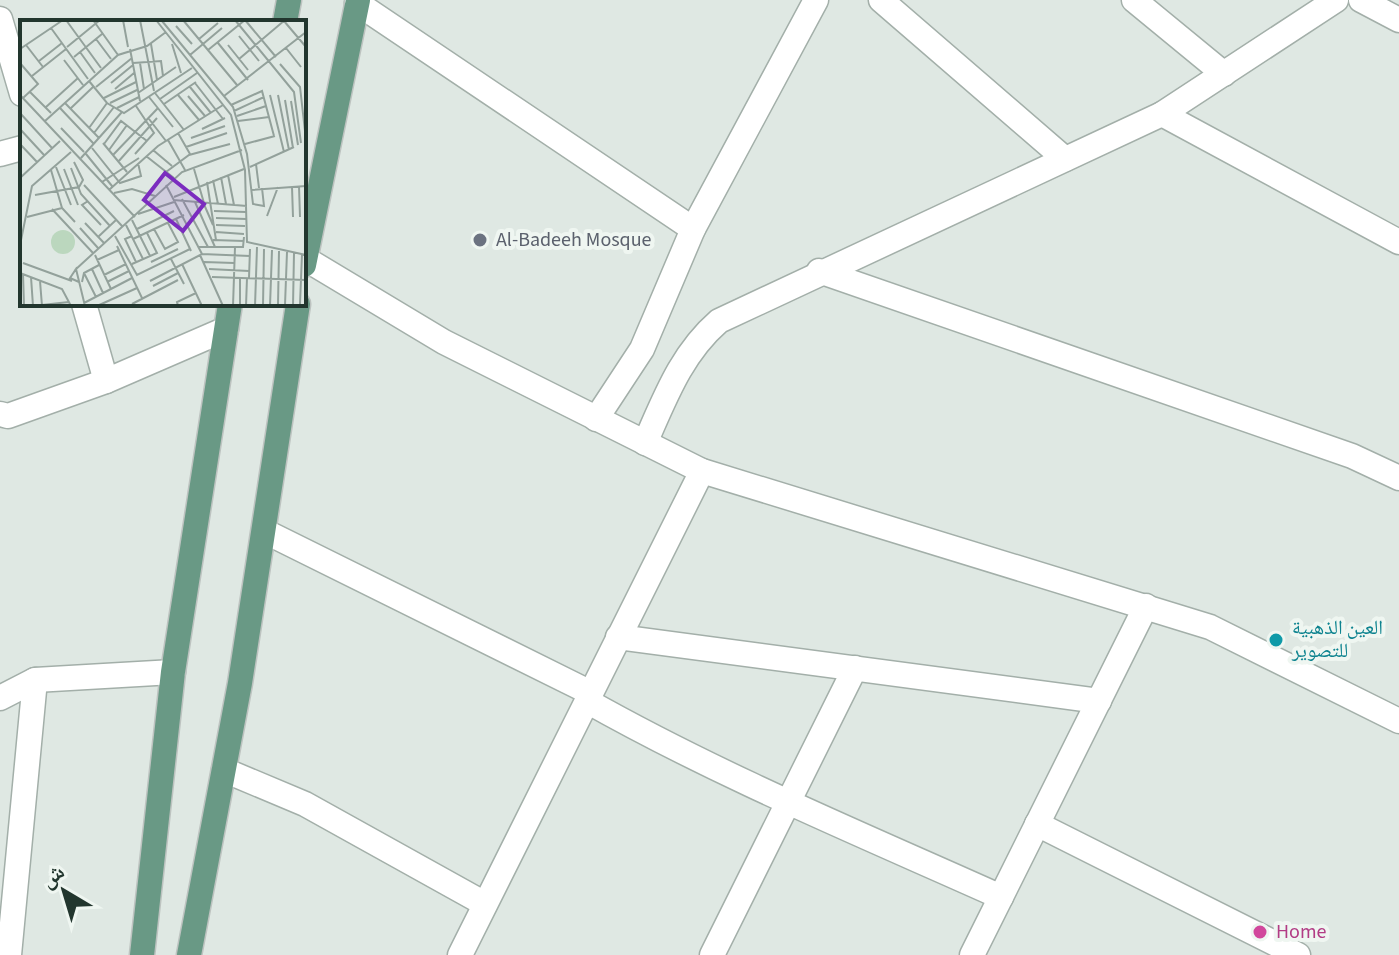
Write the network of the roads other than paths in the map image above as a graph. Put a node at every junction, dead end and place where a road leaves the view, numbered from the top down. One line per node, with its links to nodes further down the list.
1 (289, 0): 9 (main road)
2 (816, 0): 17 (street)
3 (881, 0): 16 (street)
4 (1134, 0): 11 (street)
5 (1336, 0): 11 (street)
6 (1361, 0): 10 (street)
7 (358, 2): 17 (street); 19 (main road)
8 (0, 19): 12 (street)
9 (285, 20)
10 (1399, 20)
11 (1224, 74): 13 (street)
12 (20, 87)
13 (1162, 114): 16 (street); 18 (street)
14 (20, 149): 15 (street)
15 (0, 154)
16 (1065, 159): 21 (street)
17 (693, 229): 28 (street)
18 (1399, 242)
19 (306, 256)
20 (306, 262): 28 (street)
21 (819, 271): 29 (street); 31 (street)
22 (85, 306): 26 (street)
23 (230, 306): 25 (main road)
24 (298, 306): 32 (main road)
25 (226, 329): 26 (street); 36 (main road)
26 (106, 381): 27 (street)
27 (0, 414)
28 (596, 419): 29 (street)
29 (645, 443): 30 (street)
30 (702, 471): 33 (street); 34 (street)
31 (1399, 478)
32 (264, 531): 38 (street); 42 (main road)
33 (1146, 606): 40 (street); 41 (street)
34 (618, 637): 35 (street); 38 (street)
35 (855, 668): 40 (street); 43 (street)
36 (173, 672): 37 (street); 48 (main road)
37 (35, 680): 39 (street); 47 (street)
38 (589, 697): 43 (street); 46 (street)
39 (0, 698)
40 (1099, 701): 44 (street)
41 (1399, 721)
42 (224, 770): 46 (street); 49 (main road)
43 (788, 801): 45 (street); 51 (street)
44 (1037, 824): 45 (street); 53 (street)
45 (1001, 897): 52 (street)
46 (485, 904): 50 (street)
47 (9, 955)
48 (142, 955)
49 (189, 955)
50 (460, 955)
51 (712, 955)
52 (972, 955)
53 (1298, 955)

